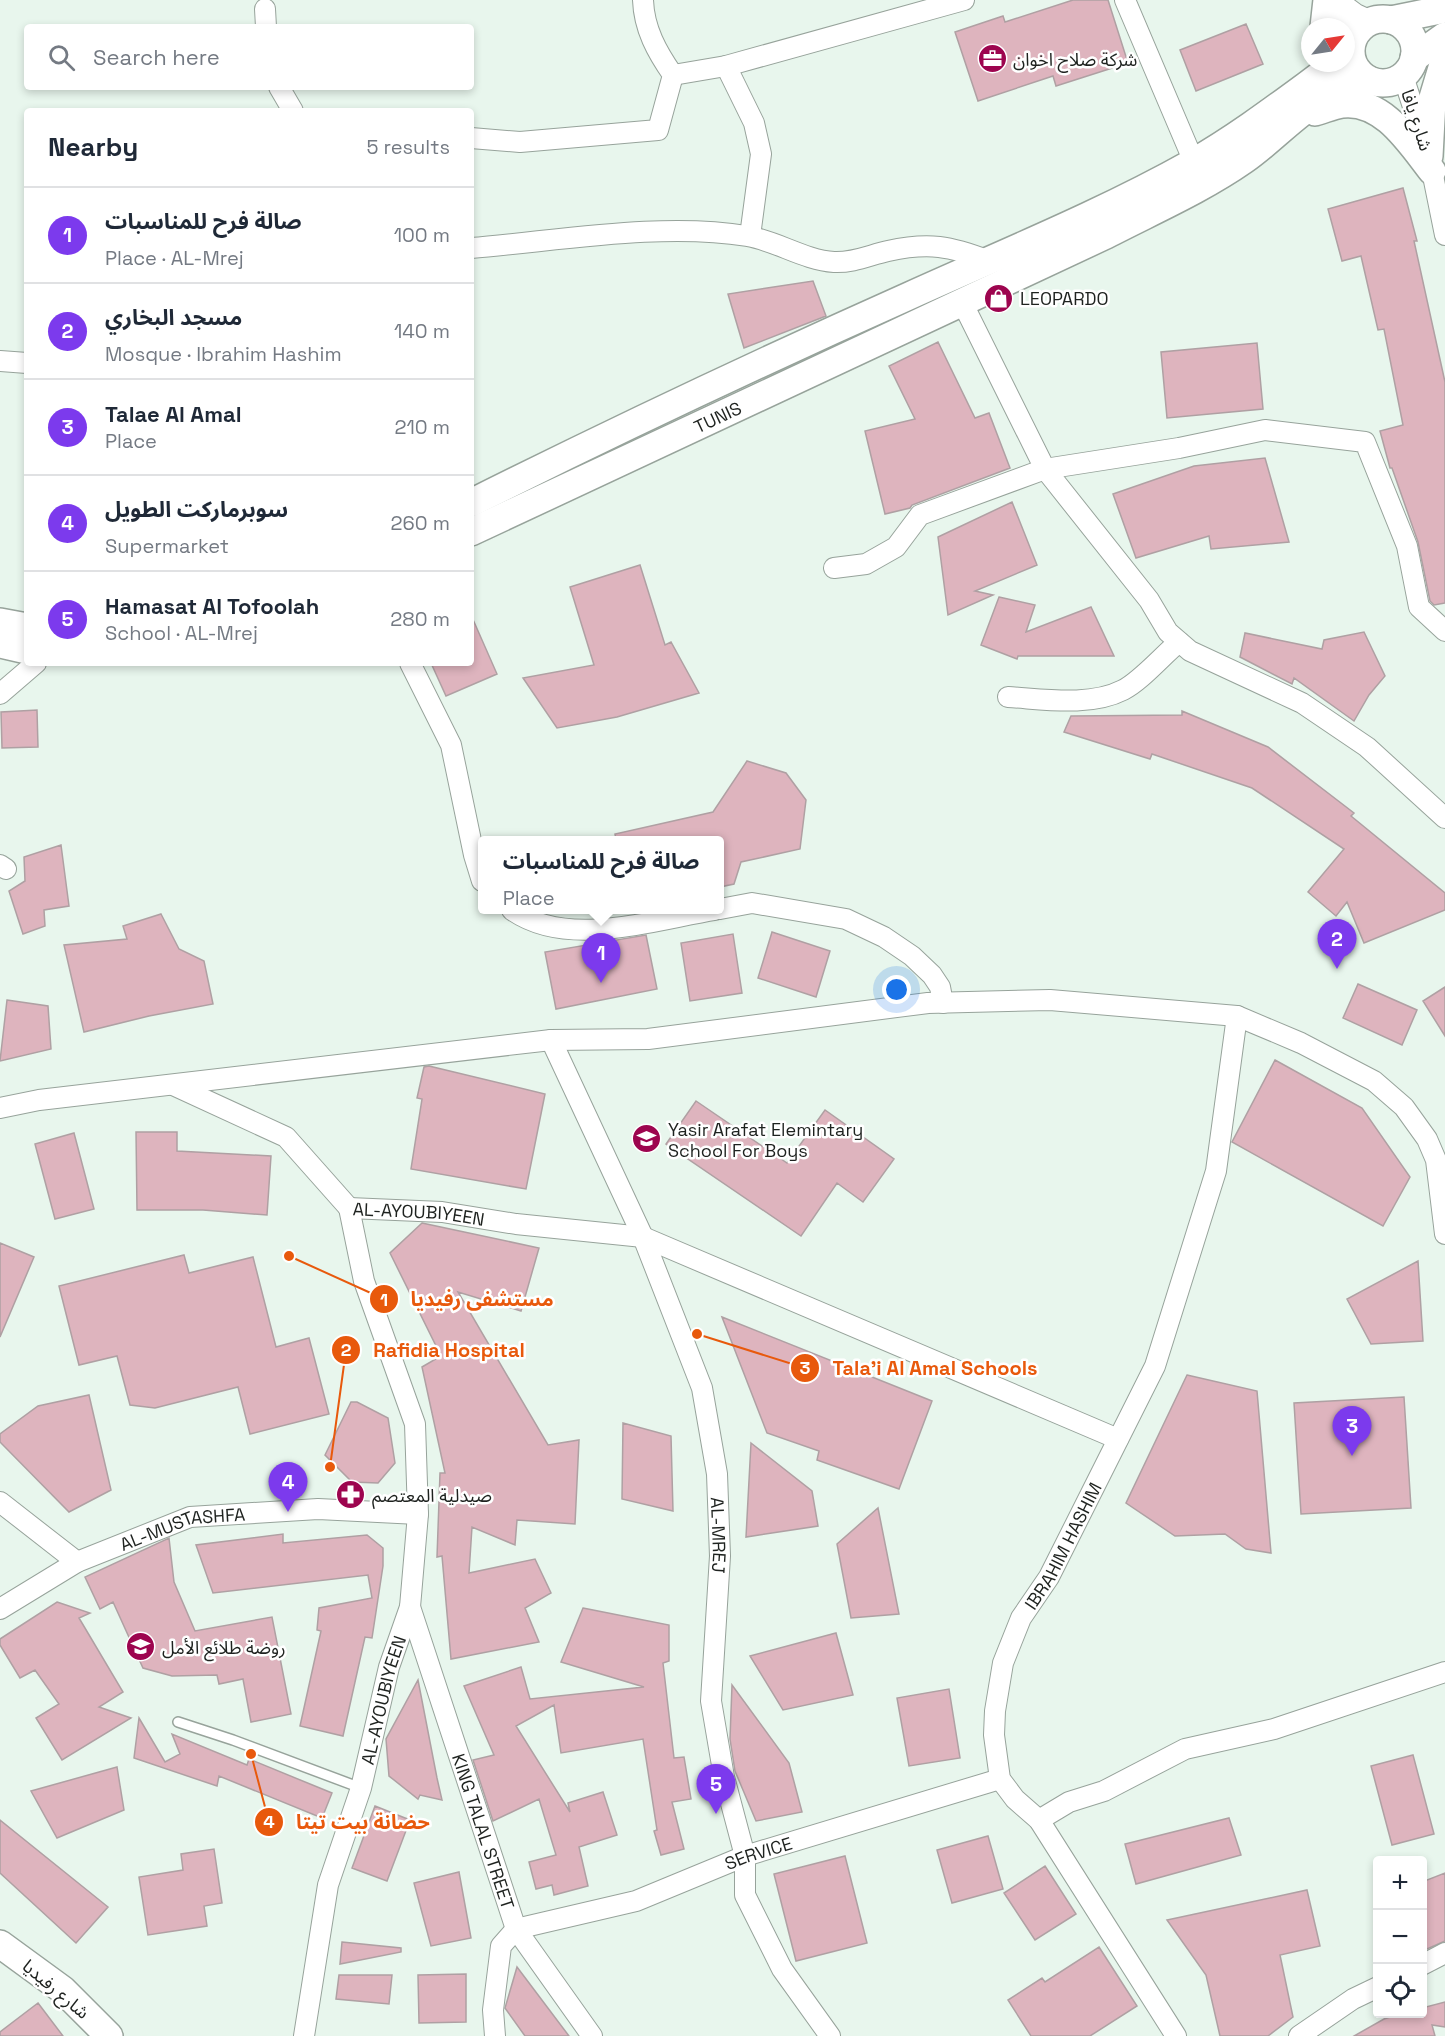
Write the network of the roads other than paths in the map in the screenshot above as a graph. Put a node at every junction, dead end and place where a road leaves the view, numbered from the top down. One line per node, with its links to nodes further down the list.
1 (643, 0): 19 (street)
2 (964, 0): 14 (street)
3 (1125, 0): 25 (street)
4 (1327, 0): 8 (main road)
5 (1332, 0): 9 (street)
6 (1337, 0): 10 (street)
7 (1445, 9): 10 (main road)
8 (1325, 18)
9 (1337, 18)
10 (1381, 20): 11 (main road); 16 (main road)
11 (1355, 35)
12 (1445, 36): 16 (main road)
13 (1445, 58): 26 (main road)
14 (726, 66): 19 (street); 28 (street)
15 (1355, 67): 20 (main road)
16 (1409, 67): 20 (main road); 26 (street, شارع يافا)
17 (1309, 72): 22 (main road)
18 (1325, 72): 22 (main road)
19 (673, 75): 24 (street)
20 (1371, 81): 22 (main road)
21 (281, 90): 23 (street)
22 (1296, 106): 25 (main road); 26 (main road); 31 (main road, TUNIS)
23 (291, 108)
24 (474, 138)
25 (1194, 162): 30 (main road)
26 (1431, 163): 27 (street, شارع يافا)
27 (1445, 235)
28 (750, 236): 29 (street); 30 (street)
29 (474, 248)
30 (989, 261): 35 (main road)
31 (962, 302): 34 (street); 36 (main road, TUNIS)
32 (0, 362): 33 (street)
33 (24, 363)
34 (1046, 470): 37 (street); 40 (street); 41 (street)
35 (474, 502)
36 (474, 531)
37 (834, 568)
38 (0, 622): 39 (main road)
39 (24, 626)
40 (1445, 631)
41 (1179, 642): 47 (street); 48 (street)
42 (0, 644): 43 (main road)
43 (24, 649)
44 (33, 666): 46 (street)
45 (412, 666): 49 (street)
46 (0, 694)
47 (1008, 697)
48 (1445, 818)
49 (478, 867)
50 (724, 908): 53 (street)
51 (522, 914): 52 (street)
52 (686, 914)
53 (943, 1003): 54 (street); 55 (street)
54 (1237, 1016): 59 (street); 61 (street, IBRAHIM HASHIM)
55 (551, 1040): 56 (street); 60 (street, AL-MREJ)
56 (172, 1084): 57 (street); 58 (street)
57 (0, 1108)
58 (349, 1208): 60 (street, AL-AYOUBIYEEN); 63 (street, AL-AYOUBIYEEN)
59 (1445, 1234)
60 (643, 1237): 61 (street, AL-AYOUBIYEEN); 72 (street, AL-MREJ)
61 (1118, 1439): 69 (street, IBRAHIM HASHIM)
62 (0, 1502): 64 (street)
63 (418, 1514): 64 (street, AL-MUSTASHFA); 65 (street, AL-AYOUBIYEEN)
64 (77, 1562): 66 (street, AL-MUSTASHFA)
65 (410, 1607): 70 (street, AL-AYOUBIYEEN); 73 (street, KING TALAL STREET)
66 (0, 1609)
67 (1445, 1672): 71 (street)
68 (178, 1722): 70 (lane)
69 (1000, 1779): 71 (street); 72 (street, SERVICE)
70 (361, 1788): 79 (street, AL-AYOUBIYEEN)
71 (1039, 1820): 83 (street)
72 (744, 1856): 73 (street, SERVICE); 82 (street, AL-MREJ)
73 (516, 1929): 80 (street); 81 (street, KING TALAL STREET)
74 (0, 1944): 78 (main road, شارع رفيديا)
75 (1445, 1953): 76 (street)
76 (1424, 1964)
77 (1373, 1989): 84 (street)
78 (109, 2036)
79 (304, 2036)
80 (495, 2036)
81 (592, 2036)
82 (830, 2036)
83 (1176, 2036)
84 (1299, 2036)

